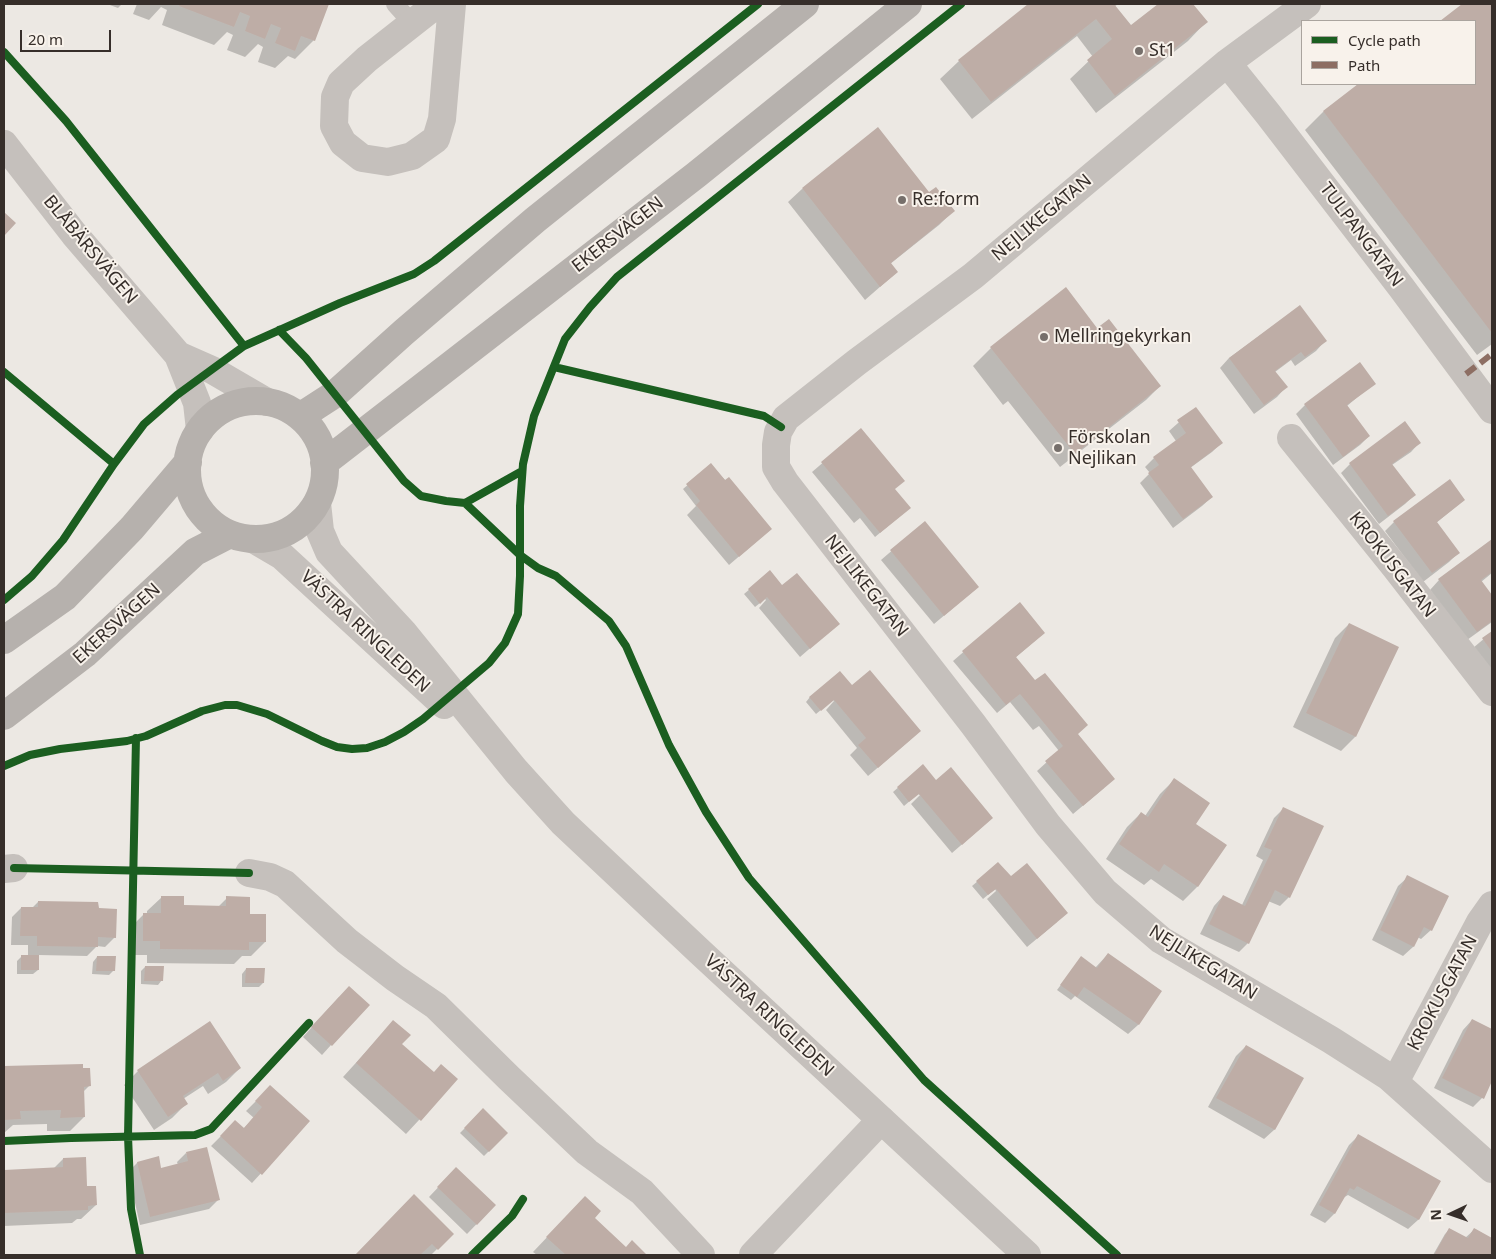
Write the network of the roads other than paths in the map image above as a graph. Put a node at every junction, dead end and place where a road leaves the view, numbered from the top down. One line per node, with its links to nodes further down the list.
1 (437, 4): 6 (street)
2 (452, 4): 6 (street)
3 (805, 4): 12 (main road)
4 (908, 4): 16 (main road, EKERSVÄGEN)
5 (1308, 4): 7 (street, NEJLIKEGATAN)
6 (403, 13)
7 (1227, 63): 11 (street, TULPANGATAN); 25 (street, NEJLIKEGATAN)
8 (4, 144): 9 (street, BLÅBÄRSVÄGEN)
9 (178, 355): 10 (street, BLÅBÄRSVÄGEN); 13 (street, BLÅBÄRSVÄGEN)
10 (267, 402): 12 (main road); 13 (main road)
11 (1492, 410)
12 (301, 416): 16 (main road)
13 (200, 430): 15 (main road)
14 (1291, 438): 21 (street, KROKUSGATAN)
15 (188, 462): 18 (main road); 19 (main road)
16 (324, 463): 17 (main road)
17 (317, 502): 18 (main road); 20 (street, VÄSTRA RINGLEDEN)
18 (242, 536): 20 (street, VÄSTRA RINGLEDEN); 22 (main road, EKERSVÄGEN)
19 (4, 640)
20 (393, 640): 26 (street, VÄSTRA RINGLEDEN)
21 (1492, 692)
22 (4, 716)
23 (249, 873): 28 (street)
24 (1492, 905): 25 (street, KROKUSGATAN)
25 (1395, 1082): 27 (street, NEJLIKEGATAN)
26 (881, 1120): 29 (street); 30 (street, VÄSTRA RINGLEDEN)
27 (1492, 1169)
28 (701, 1255)
29 (753, 1255)
30 (1027, 1255)

